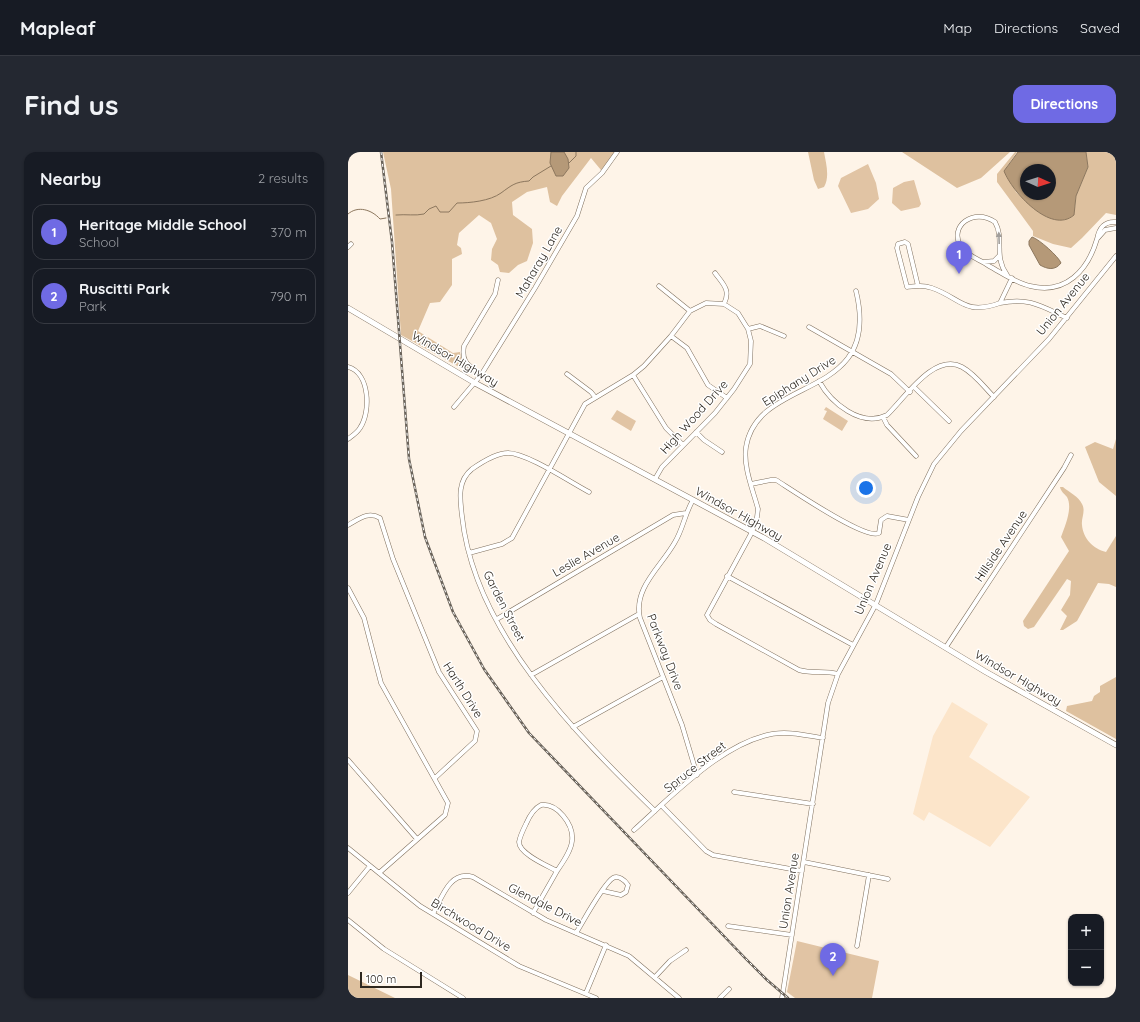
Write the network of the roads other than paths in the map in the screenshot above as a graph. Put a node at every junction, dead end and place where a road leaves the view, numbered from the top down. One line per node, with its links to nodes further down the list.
1 (617, 152): 27 (street, Maharay Lane)
2 (1116, 222): 4 (street)
3 (1116, 228): 4 (street)
4 (1097, 239): 10 (street)
5 (999, 255): 7 (street); 7 (street, one-way to 7); 9 (street)
6 (1116, 256): 19 (street, Union Avenue)
7 (984, 262): 9 (street)
8 (715, 273): 16 (street)
9 (1006, 275): 10 (street)
10 (1012, 278): 15 (street)
11 (498, 280): 27 (street)
12 (659, 286): 18 (street)
13 (918, 286): 13 (street); 15 (street)
14 (856, 291): 24 (street, Epiphany Drive)
15 (1000, 303): 19 (street)
16 (724, 304): 18 (street); 21 (street, High Wood Drive)
17 (348, 308): 30 (main road, Windsor Highway)
18 (690, 311): 22 (street)
19 (1066, 318): 34 (street, Union Avenue)
20 (809, 327): 24 (street)
21 (748, 329): 23 (street); 35 (street, High Wood Drive)
22 (672, 336): 28 (street); 35 (street)
23 (784, 336)
24 (852, 352): 29 (street, Epiphany Drive); 32 (street)
25 (348, 367): 41 (street)
26 (567, 374): 33 (street)
27 (481, 375): 30 (street, Maharay Lane)
28 (633, 375): 33 (street); 42 (street)
29 (819, 381): 37 (street); 48 (street, Epiphany Drive)
30 (476, 383): 36 (street, Maharay Lane); 40 (main road, Windsor Highway)
31 (914, 386): 32 (street); 34 (street); 38 (street)
32 (910, 392): 37 (street)
33 (595, 397): 40 (street)
34 (994, 397): 52 (street, Union Avenue)
35 (727, 398): 39 (street, High Wood Drive)
36 (454, 407)
37 (883, 417): 45 (street)
38 (949, 421)
39 (696, 432): 42 (street, High Wood Drive); 43 (street)
40 (569, 433): 46 (street); 47 (main road, Windsor Highway)
41 (348, 439)
42 (683, 445): 47 (street, High Wood Drive)
43 (722, 452)
44 (1071, 455): 62 (street, Hillside Avenue)
45 (916, 456)
46 (549, 471): 49 (street, Garden Street); 55 (street); 55 (street, Garden Street)
47 (655, 480): 50 (main road, Windsor Highway)
48 (751, 484): 52 (street); 54 (street, Epiphany Drive)
49 (589, 492)
50 (693, 500): 51 (street, Parkway Drive); 54 (main road, Windsor Highway)
51 (686, 513): 59 (street, Parkway Drive); 60 (street, Leslie Avenue)
52 (909, 520): 58 (street, Union Avenue)
53 (348, 525): 71 (street, Harth Drive)
54 (752, 532): 56 (street, Epiphany Drive); 58 (main road, Windsor Highway)
55 (469, 553): 60 (street, Garden Street)
56 (727, 576): 61 (street); 63 (street, Epiphany Drive)
57 (348, 588): 71 (street)
58 (876, 604): 61 (street, Union Avenue); 62 (main road, Windsor Highway)
59 (639, 614): 64 (street); 65 (street, Parkway Drive)
60 (497, 619): 64 (street, Garden Street)
61 (853, 645): 63 (street, Union Avenue)
62 (946, 647): 68 (main road, Windsor Highway)
63 (838, 674): 67 (street, Union Avenue)
64 (531, 675): 66 (street, Garden Street)
65 (663, 677): 66 (street); 70 (street, Parkway Drive)
66 (573, 727): 75 (street, Garden Street)
67 (823, 738): 70 (street, Spruce Street); 73 (street, Union Avenue)
68 (1116, 745)
69 (348, 760): 77 (street)
70 (697, 775): 74 (street, Spruce Street)
71 (435, 778): 77 (street)
72 (734, 792): 73 (street)
73 (813, 804): 79 (street, Union Avenue)
74 (662, 806): 75 (street, Spruce Street); 82 (street)
75 (655, 811): 76 (street, Spruce Street)
76 (634, 830)
77 (418, 837): 83 (street)
78 (348, 848): 80 (street, Birchwood Drive)
79 (804, 862): 82 (street, Union Avenue); 84 (street)
80 (370, 866): 83 (street, Birchwood Drive); 87 (street)
81 (558, 871): 81 (street); 88 (street)
82 (802, 871): 93 (street, Union Avenue)
83 (379, 873): 89 (street, Birchwood Drive)
84 (869, 875): 85 (street); 95 (street)
85 (888, 879)
86 (603, 891): 86 (street); 92 (street)
87 (348, 893)
88 (533, 913): 89 (street, Glendale Drive); 92 (street, Glendale Drive)
89 (432, 914): 99 (street, Birchwood Drive)
90 (348, 920): 100 (street)
91 (728, 926): 93 (street)
92 (576, 933): 94 (street, Glendale Drive)
93 (792, 935): 104 (street, Union Avenue)
94 (606, 945): 97 (street, Glendale Drive); 99 (street)
95 (857, 946)
96 (686, 950): 97 (street)
97 (655, 978): 102 (street, Glendale Drive)
98 (730, 989): 103 (street)
99 (586, 993): 101 (street, Birchwood Drive)
100 (463, 998)
101 (596, 998)
102 (679, 998)
103 (720, 998)
104 (782, 998)

